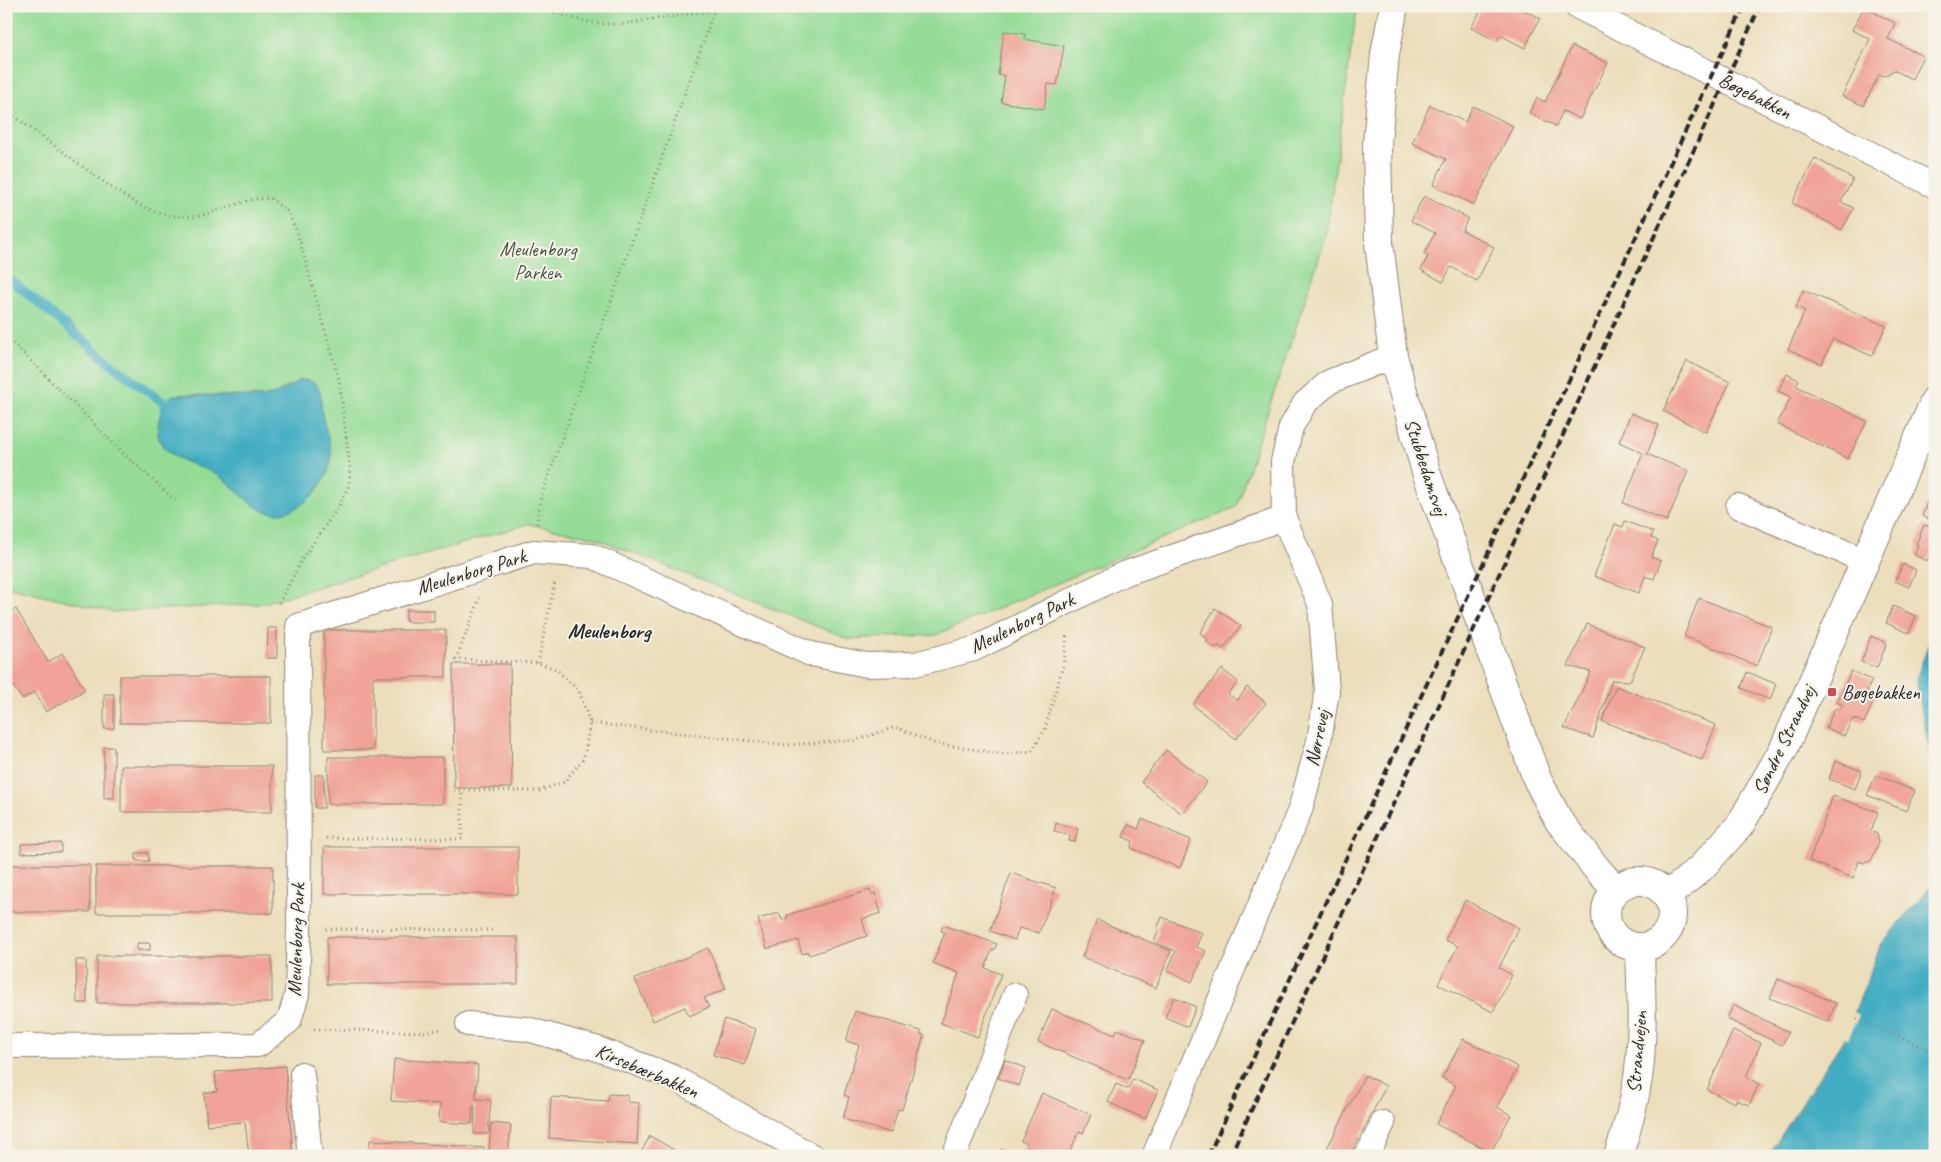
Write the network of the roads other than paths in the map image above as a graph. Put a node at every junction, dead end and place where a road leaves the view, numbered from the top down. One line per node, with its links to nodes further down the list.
1 (1394, 6): 4 (main road, Stubbedamsvej)
2 (1576, 6): 3 (street, Bøgebakken)
3 (1935, 186)
4 (1393, 356): 7 (street, Nørrevej); 9 (main road, Stubbedamsvej)
5 (1935, 400): 8 (main road, Søndre Strandvej)
6 (1738, 506): 8 (street)
7 (1284, 518): 14 (street, Meulenborg Park); 20 (street, Nørrevej)
8 (1865, 561): 10 (main road, Søndre Strandvej)
9 (1615, 890): 10 (main road); 11 (main road)
10 (1667, 896): 11 (main road)
11 (1640, 947): 22 (main road, Strandvejen)
12 (1015, 995): 19 (street)
13 (468, 1024): 18 (street, Kirsebærbakken)
14 (6, 1046)
15 (302, 1074): 17 (street)
16 (1383, 1123): 21 (street)
17 (310, 1156)
18 (812, 1156)
19 (954, 1156)
20 (1154, 1156)
21 (1367, 1156)
22 (1618, 1156)

